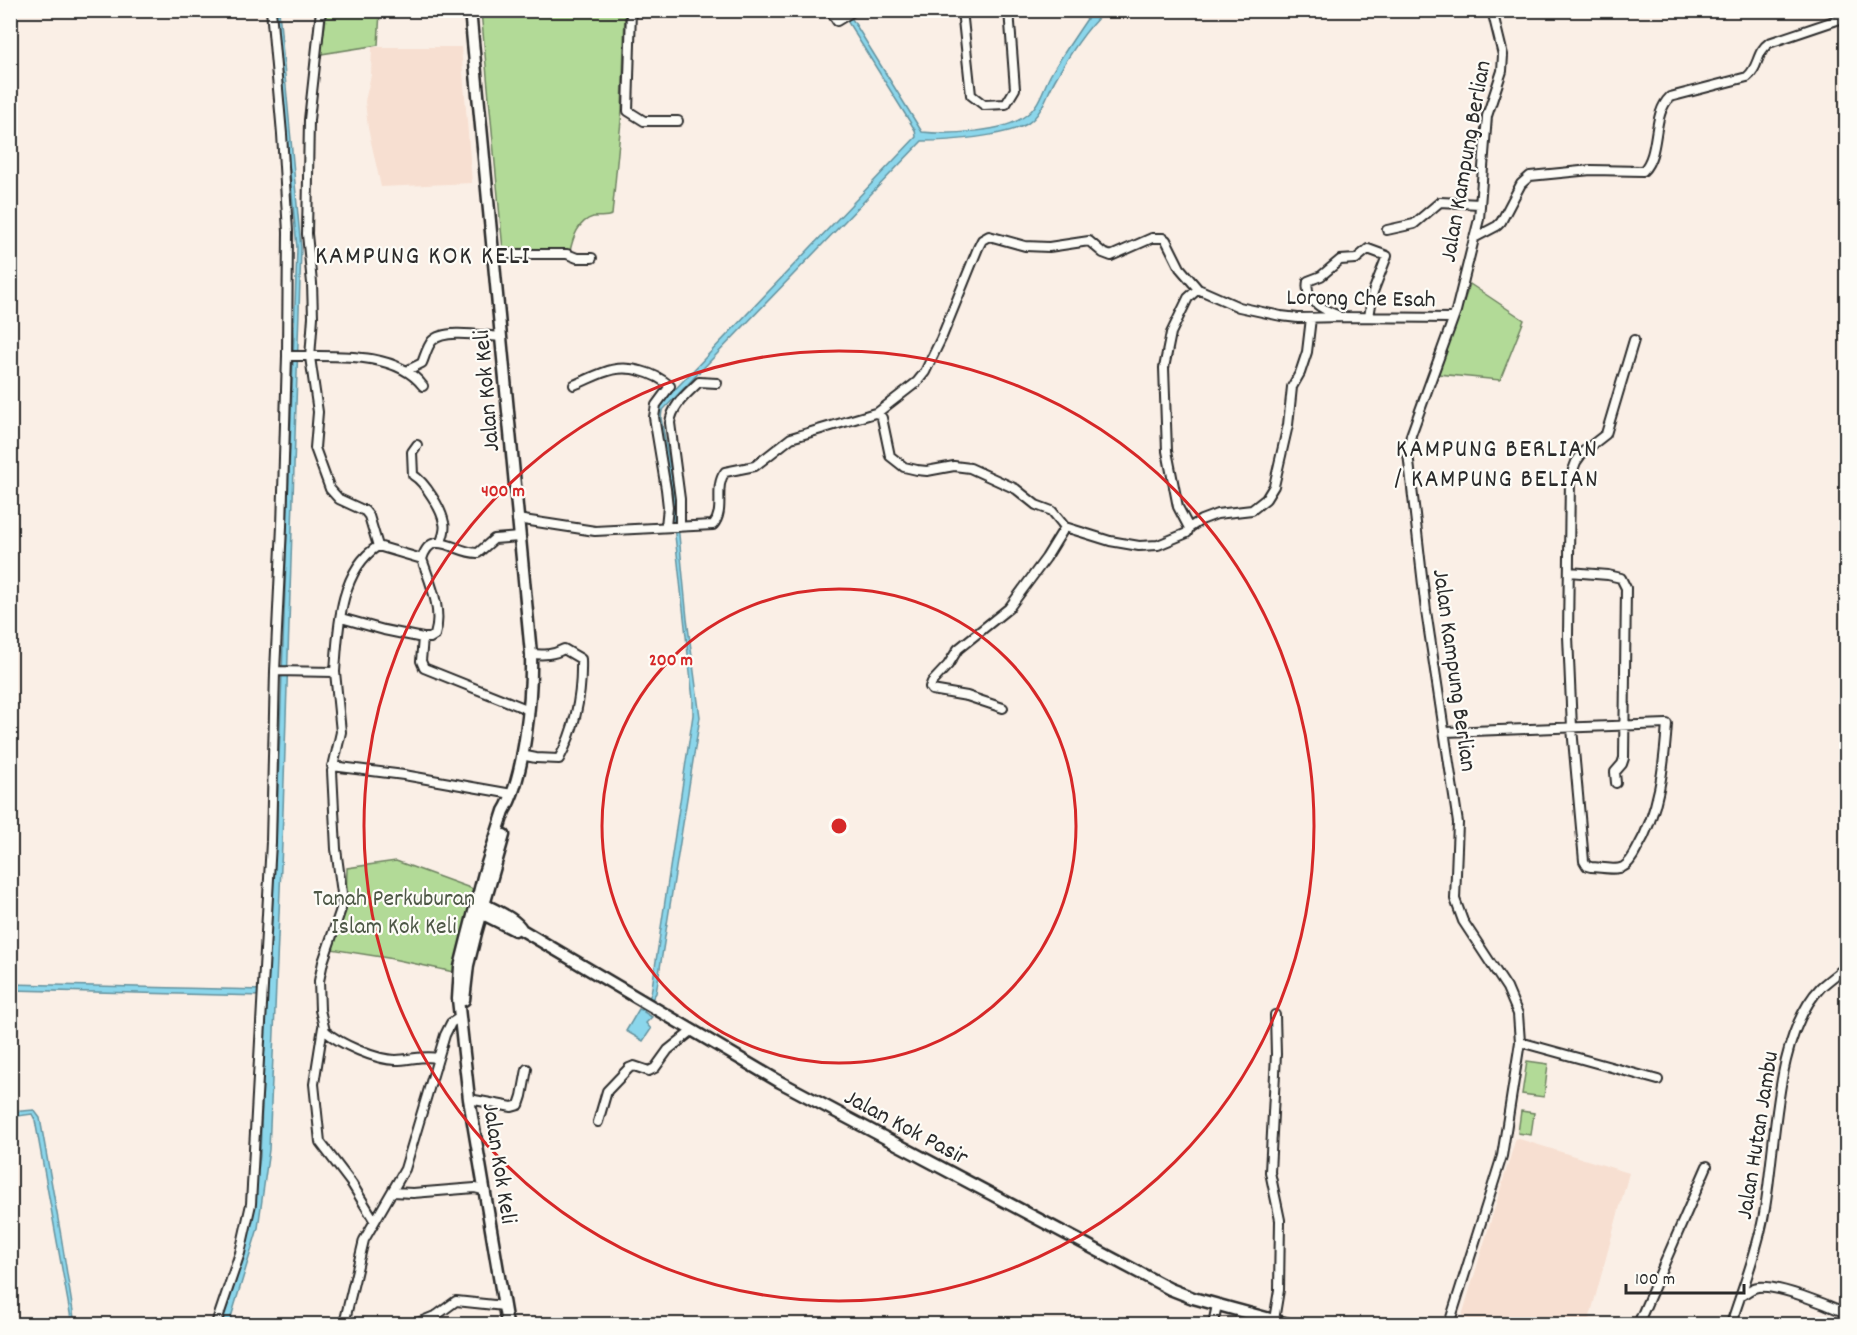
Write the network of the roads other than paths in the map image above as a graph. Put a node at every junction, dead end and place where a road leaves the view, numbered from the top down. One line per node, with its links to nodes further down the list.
1 (271, 10): 24 (street)
2 (321, 10): 25 (street)
3 (470, 10): 15 (street, Jalan Kok Keli)
4 (631, 10): 11 (street)
5 (830, 10): 9 (street)
6 (962, 10): 7 (street)
7 (1009, 10)
8 (1492, 10): 12 (street, Jalan Kampung Berlian)
9 (854, 11)
10 (1846, 16): 14 (street)
11 (678, 121)
12 (1480, 204): 13 (street); 14 (street, Jalan Kampung Berlian)
13 (1387, 230)
14 (1474, 238): 21 (street, Jalan Kampung Berlian)
15 (494, 254): 16 (street); 22 (street, Jalan Kok Keli)
16 (592, 258)
17 (1198, 288): 20 (street, Lorong Che Esah); 30 (street, Lorong Che Esah); 36 (street)
18 (1341, 316): 19 (street, Lorong Che Esah); 19 (street); 20 (street, Lorong Che Esah)
19 (1369, 317): 21 (street, Lorong Che Esah)
20 (1311, 318): 36 (street)
21 (1453, 318): 51 (street, Jalan Kampung Berlian)
22 (501, 337): 26 (street); 32 (street, Jalan Kok Keli)
23 (1634, 340): 41 (street)
24 (289, 356): 25 (street); 45 (street)
25 (305, 356): 26 (street); 39 (street)
26 (406, 371): 29 (street)
27 (717, 383): 34 (street)
28 (574, 385): 33 (street)
29 (423, 386)
30 (877, 413): 34 (street); 35 (street)
31 (417, 445): 38 (street)
32 (517, 519): 33 (street); 37 (street, Jalan Kok Keli)
33 (666, 526): 34 (street)
34 (680, 527)
35 (1065, 527): 36 (street); 47 (street)
36 (1189, 528)
37 (519, 537): 38 (street); 44 (street, Jalan Kok Keli)
38 (441, 542): 40 (street)
39 (378, 546): 40 (street); 42 (street)
40 (422, 559): 43 (street)
41 (1569, 573): 49 (street); 50 (street)
42 (341, 618): 43 (street); 46 (street)
43 (423, 638): 48 (street)
44 (531, 654): 48 (street, Jalan Kok Keli); 52 (street)
45 (278, 671): 46 (street); 81 (street)
46 (335, 672): 53 (street)
47 (1003, 708)
48 (529, 710): 52 (street, Jalan Kok Keli)
49 (1624, 726): 50 (street); 50 (street); 54 (street)
50 (1572, 728): 51 (street)
51 (1445, 732): 66 (street, Jalan Kampung Berlian)
52 (521, 754): 55 (street, Jalan Kok Keli)
53 (332, 766): 55 (street); 64 (street)
54 (1616, 783)
55 (510, 798): 56 (street, Jalan Kok Keli); 57 (street, Jalan Kok Keli)
56 (484, 873): 58 (street); 60 (street, Jalan Kok Keli)
57 (488, 887): 58 (street, Jalan Kok Keli); 59 (street)
58 (482, 908): 59 (street, Jalan Kok Pasir); 60 (street, Jalan Kok Keli)
59 (504, 920): 60 (street); 65 (street, Jalan Kok Pasir)
60 (471, 936): 62 (street, Jalan Kok Keli)
61 (1846, 967): 76 (street, Jalan Hutan Jambu)
62 (460, 1012): 67 (street); 70 (street, Jalan Kok Keli)
63 (1275, 1015): 80 (street)
64 (324, 1024): 67 (street); 75 (street)
65 (693, 1030): 71 (street); 77 (street, Jalan Kok Pasir)
66 (1520, 1042): 69 (street); 87 (street, Jalan Kampung Berlian)
67 (438, 1058): 74 (street)
68 (526, 1069): 70 (street)
69 (1658, 1080)
70 (469, 1099): 73 (street, Jalan Kok Keli)
71 (598, 1122)
72 (1707, 1167): 88 (street)
73 (483, 1190): 74 (street); 78 (street, Jalan Kok Keli)
74 (393, 1192): 75 (street)
75 (374, 1220): 82 (street)
76 (1740, 1296): 79 (street); 89 (street, Jalan Hutan Jambu)
77 (1217, 1305): 80 (street, Jalan Kok Pasir); 85 (street)
78 (504, 1306): 83 (street); 84 (street, Jalan Kok Keli)
79 (1846, 1313)
80 (1274, 1320): 86 (street, Jalan Kok Pasir)
81 (216, 1324)
82 (344, 1324)
83 (415, 1324)
84 (507, 1324)
85 (1213, 1324)
86 (1287, 1324)
87 (1449, 1324)
88 (1638, 1324)
89 (1731, 1324)

